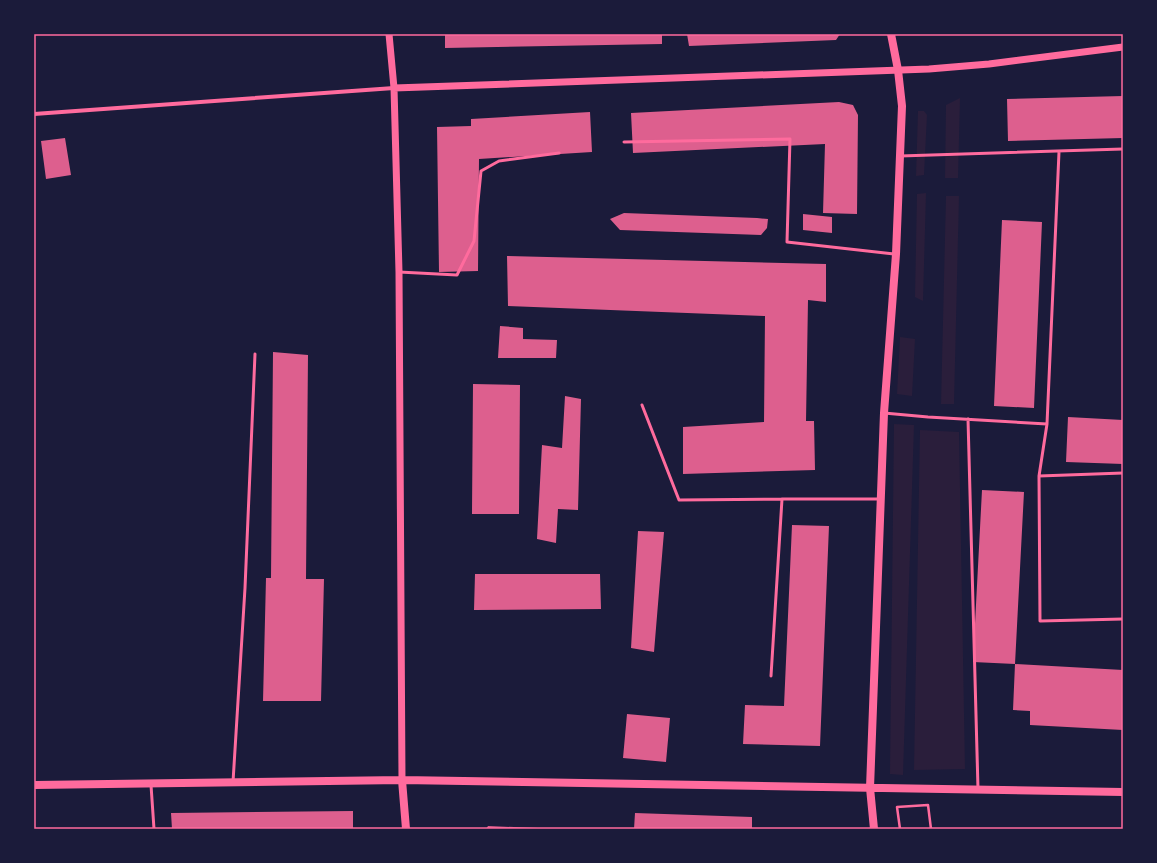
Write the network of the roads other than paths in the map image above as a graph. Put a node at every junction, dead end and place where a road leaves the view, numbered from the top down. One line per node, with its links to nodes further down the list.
1 (389, 34): 5 (street)
2 (891, 34): 4 (main road)
3 (1123, 47): 4 (street)
4 (898, 70): 5 (street); 11 (main road)
5 (394, 88): 6 (street); 13 (street)
6 (34, 114)
7 (624, 142): 12 (lane)
8 (1123, 149): 9 (lane)
9 (1059, 152): 11 (lane); 18 (lane)
10 (559, 153): 13 (lane)
11 (900, 156): 12 (main road)
12 (896, 254): 16 (main road)
13 (399, 272): 25 (street)
14 (254, 354): 26 (lane)
15 (642, 405): 21 (lane)
16 (884, 414): 17 (lane); 22 (main road)
17 (968, 419): 18 (lane); 30 (lane)
18 (1048, 424): 20 (lane)
19 (1123, 473): 20 (lane)
20 (1039, 476): 23 (lane)
21 (782, 499): 22 (lane); 24 (lane)
22 (880, 499): 29 (main road)
23 (1123, 620)
24 (771, 676)
25 (402, 780): 26 (main road); 29 (main road); 33 (main road)
26 (233, 782): 27 (main road)
27 (150, 783): 28 (main road); 32 (lane)
28 (34, 785)
29 (870, 788): 30 (main road); 34 (main road)
30 (978, 790): 31 (main road)
31 (1123, 792)
32 (154, 829)
33 (406, 829)
34 (874, 829)

